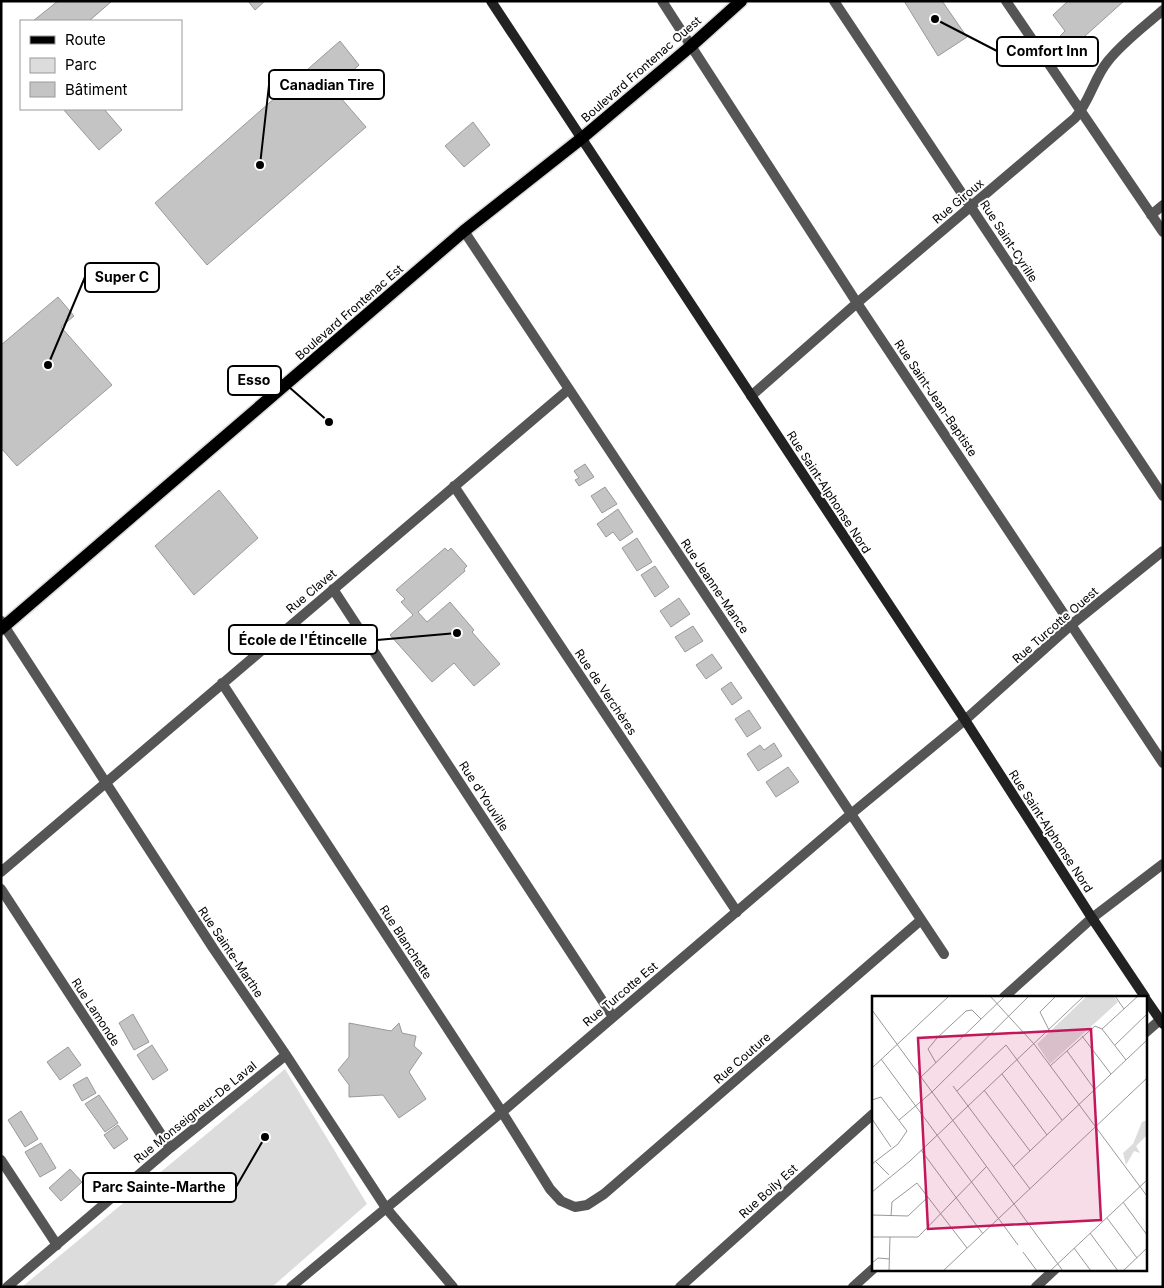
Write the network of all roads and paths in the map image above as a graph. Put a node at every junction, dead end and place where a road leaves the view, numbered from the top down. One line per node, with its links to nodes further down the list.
1 (491, 1): 9 (main road, Rue Saint-Alphonse Nord)
2 (662, 1): 7 (street, Rue Saint-Jean-Baptiste)
3 (741, 1): 7 (main road, Boulevard Frontenac Ouest)
4 (834, 1): 11 (street, Rue Saint-Cyrille)
5 (1006, 1): 8 (street)
6 (1163, 10): 8 (street, Rue Giroux)
7 (691, 46): 9 (main road, Boulevard Frontenac Ouest); 15 (street, Rue Saint-Jean-Baptiste)
8 (1081, 111): 11 (street, Rue Giroux); 12 (street)
9 (582, 138): 13 (main road, Boulevard Frontenac Est); 17 (main road, Rue Saint-Alphonse Nord)
10 (1163, 205): 12 (street)
11 (971, 206): 15 (street, Rue Giroux); 19 (street, Rue Saint-Cyrille)
12 (1151, 216): 14 (street)
13 (464, 232): 16 (street, Rue Jeanne-Mance); 23 (main road, Boulevard Frontenac Est)
14 (1163, 232)
15 (857, 303): 17 (street, Rue Giroux); 22 (street, Rue Saint-Jean-Baptiste)
16 (569, 389): 18 (street, Rue Clavet); 28 (street, Rue Jeanne-Mance)
17 (750, 396): 25 (main road, Rue Saint-Alphonse Nord)
18 (454, 486): 21 (street, Rue Clavet); 32 (street, Rue de Verchères)
19 (1163, 496)
20 (1163, 551): 22 (street, Rue Turcotte Ouest)
21 (334, 589): 24 (street, Rue Clavet); 39 (street, Rue d'Youville)
22 (1071, 625): 25 (street, Rue Turcotte Ouest); 26 (street, Rue Saint-Jean-Baptiste)
23 (2, 626): 27 (street, Rue Sainte-Marthe)
24 (222, 684): 27 (street, Rue Clavet); 43 (street, Rue Blanchette)
25 (965, 720): 28 (street, Rue Turcotte Est); 33 (main road, Rue Saint-Alphonse Nord)
26 (1163, 763)
27 (106, 782): 30 (street, Rue Clavet); 42 (street, Rue Sainte-Marthe)
28 (851, 814): 32 (street, Rue Turcotte Est); 34 (street, Rue Jeanne-Mance)
29 (1163, 864): 33 (street)
30 (1, 872)
31 (1, 889): 45 (street, Rue Lamonde)
32 (737, 912): 39 (street, Rue Turcotte Est)
33 (1092, 918): 36 (street); 37 (main road, Rue Saint-Alphonse Nord)
34 (921, 920): 35 (street, Rue Jeanne-Mance); 47 (street, Rue Couture)
35 (944, 954)
36 (1005, 996)
37 (1144, 996)
38 (1146, 999): 40 (main road, Rue Saint-Alphonse Nord)
39 (614, 1017): 43 (street, Rue Turcotte Est)
40 (1161, 1022): 41 (street)
41 (1146, 1032)
42 (286, 1055): 45 (street, Rue Monseigneur-De Laval); 48 (street, Rue Sainte-Marthe)
43 (502, 1112): 47 (street, Rue Blanchette); 48 (street, Rue Turcotte Est)
44 (872, 1115): 55 (street, Rue Boily Est)
45 (170, 1148): 49 (street, Rue Monseigneur-De Laval)
46 (1, 1160): 49 (street)
47 (575, 1206)
48 (386, 1208): 53 (street, Rue Turcotte Est); 54 (street, Rue Sainte-Marthe)
49 (57, 1245): 52 (street, Rue Monseigneur-De Laval)
50 (872, 1270): 56 (street)
51 (1054, 1270): 57 (street)
52 (7, 1287)
53 (291, 1287)
54 (453, 1287)
55 (680, 1287)
56 (853, 1287)
57 (1036, 1287)

